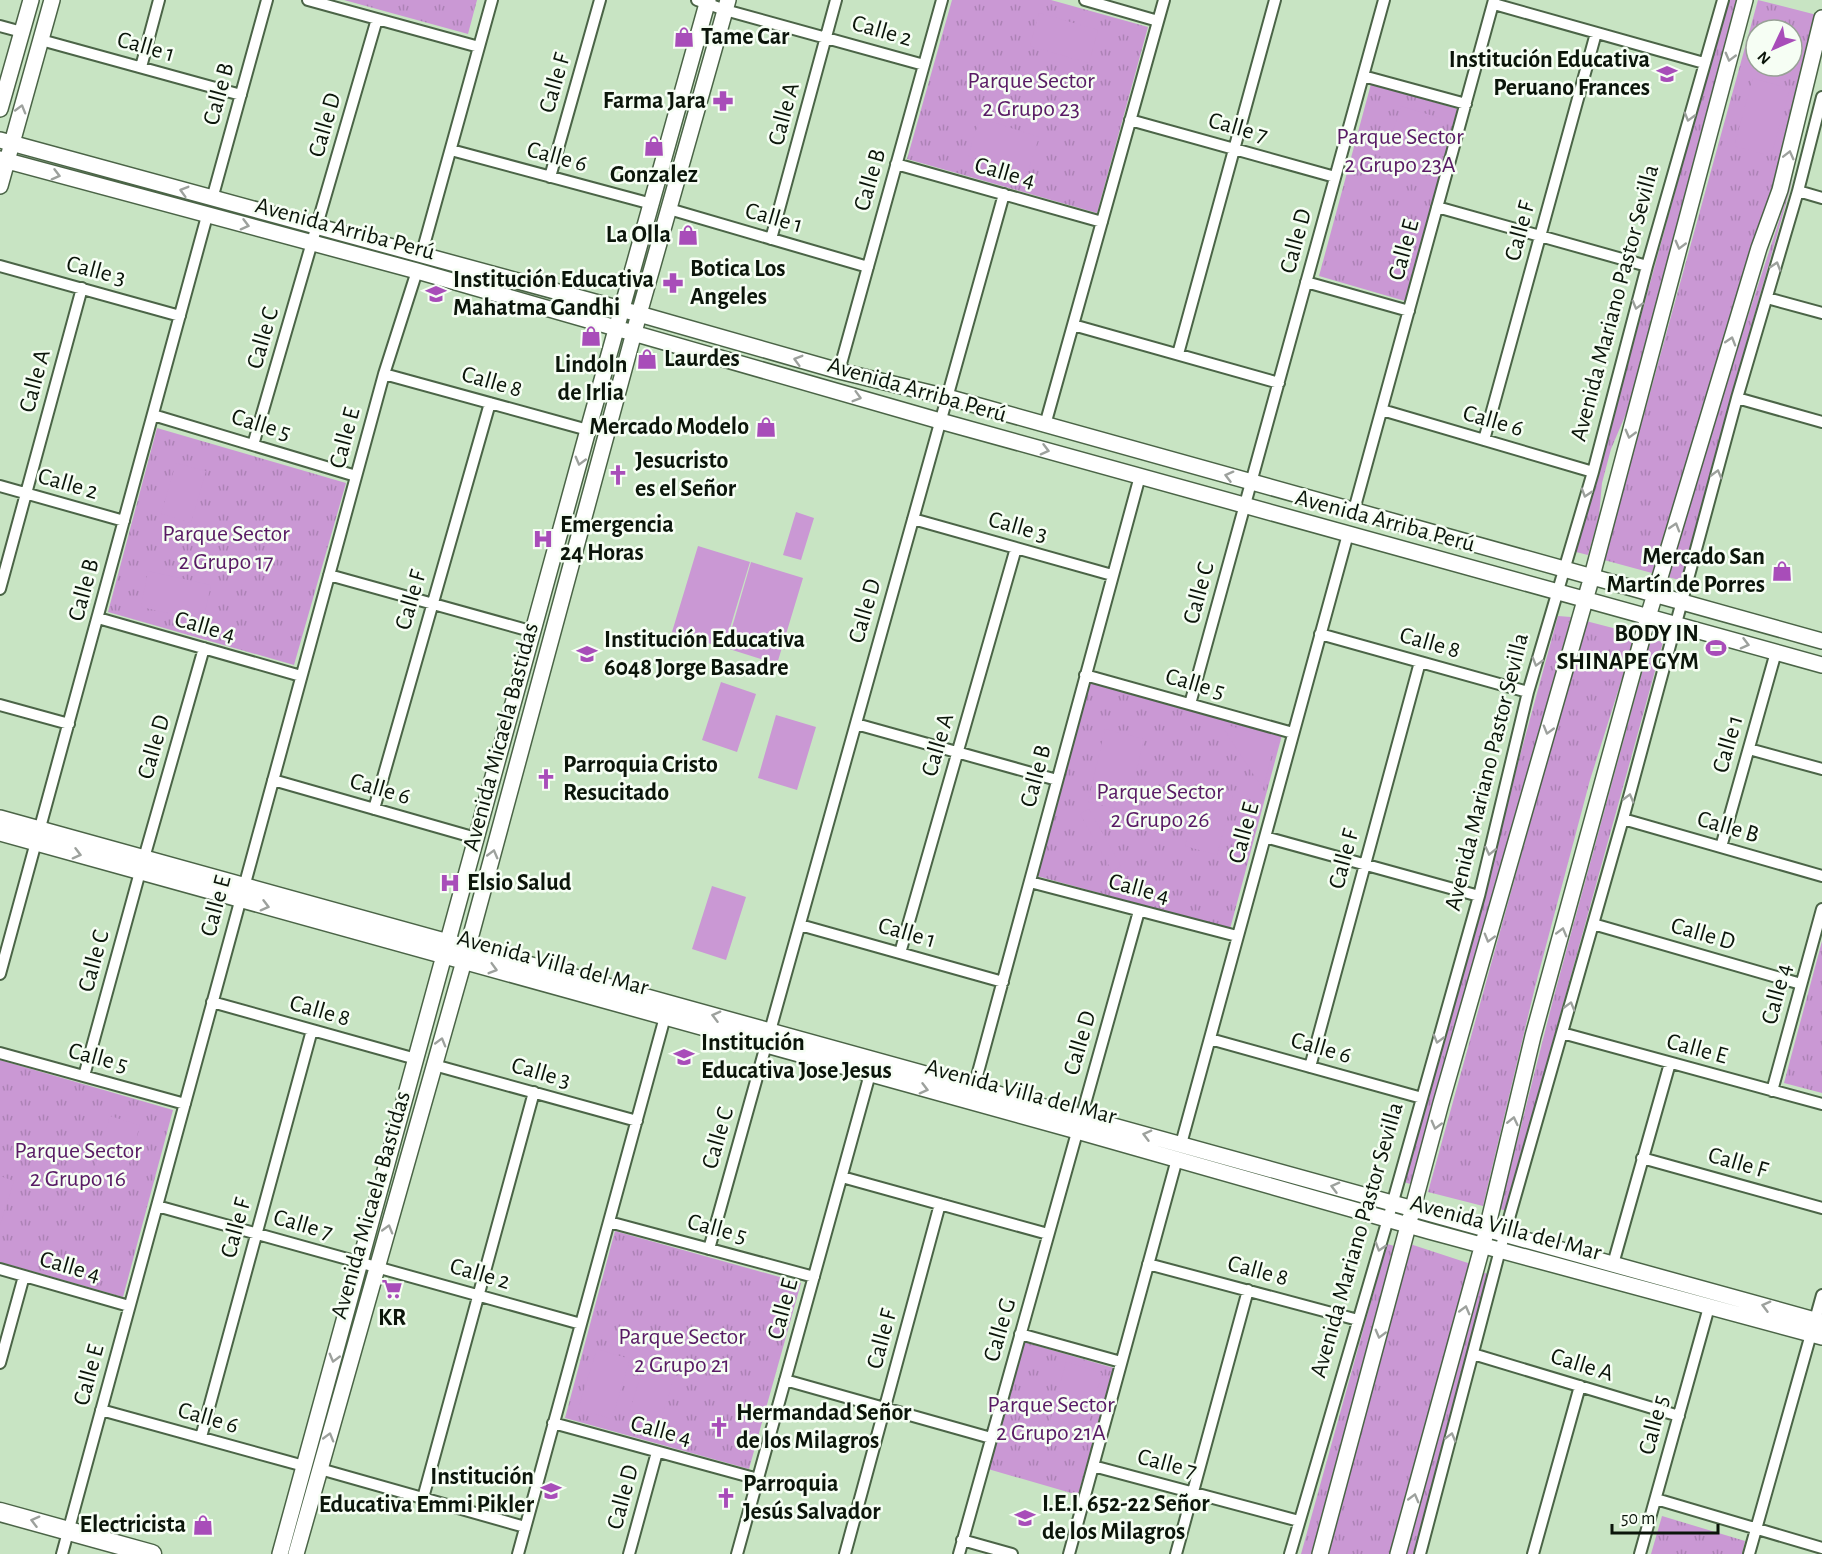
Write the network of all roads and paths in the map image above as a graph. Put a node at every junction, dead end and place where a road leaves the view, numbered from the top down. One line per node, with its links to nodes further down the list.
1 (31, 0): 23 (street)
2 (52, 0): 26 (street)
3 (159, 0): 30 (street)
4 (267, 0): 32 (street, Calle B)
5 (308, 0): 20 (street)
6 (492, 0): 27 (street)
7 (600, 0): 42 (street, Calle F)
8 (836, 0): 25 (street, Calle A)
9 (942, 0): 29 (street, Calle B)
10 (1085, 0): 21 (street)
11 (1164, 0): 21 (street)
12 (1275, 0): 38 (street)
13 (1384, 0): 31 (street, Calle D)
14 (1723, 0): 28 (street, Avenida Mariano Pastor Sevilla)
15 (1745, 0): 103 (street, Avenida Mariano Pastor Sevilla, one-way to 103)
16 (704, 1): 18 (street); 49 (street, Avenida Micaela Bastidas)
17 (1494, 2): 24 (street); 34 (street, Calle E)
18 (727, 5): 25 (street, Calle 2); 51 (street, Avenida Micaela Bastidas)
19 (1822, 18): 106 (street, one-way to 19)
20 (378, 19): 27 (street); 54 (street, Calle D)
21 (1158, 21): 36 (street)
22 (0, 26): 23 (street)
23 (22, 32): 35 (street)
24 (1596, 33): 28 (street); 55 (street, Calle F)
25 (826, 38): 29 (street, Calle 2); 56 (street, Calle A)
26 (41, 40): 30 (street, Calle 1); 37 (street, one-way to 26)
27 (479, 47): 39 (street)
28 (1704, 63): 60 (street, Avenida Mariano Pastor Sevilla, one-way to 60)
29 (924, 65): 41 (street, Calle B)
30 (141, 67): 32 (street, Calle 1)
31 (1363, 76): 34 (street); 43 (street, Calle D)
32 (241, 95): 48 (street, Calle B)
33 (1822, 97): 45 (street)
34 (1466, 104): 50 (street, Calle E)
35 (0, 109)
36 (1130, 120): 38 (street, Calle 7); 53 (street)
37 (6, 141): 40 (street); 48 (street, Avenida Arriba Perú, one-way to 37)
38 (1234, 149): 43 (street, Calle 7); 74 (street)
39 (451, 150): 42 (street, Calle 6); 58 (street)
40 (3, 160): 44 (street); 52 (street, Avenida Arriba Perú, one-way to 52)
41 (896, 164): 46 (street, Calle 4); 61 (street, Calle B)
42 (550, 177): 49 (street, Calle 6)
43 (1335, 177): 63 (street, Calle D)
44 (0, 186)
45 (1798, 191): 47 (street); 65 (street, one-way to 45)
46 (1004, 194): 53 (street, Calle 4); 78 (street, Calle D)
47 (1822, 198)
48 (212, 199): 54 (street, Avenida Arriba Perú)
49 (652, 204): 66 (street, Avenida Micaela Bastidas)
50 (1437, 207): 55 (street); 67 (street, Calle E)
51 (669, 209): 56 (street, Calle 1); 69 (street, Avenida Micaela Bastidas)
52 (207, 216): 57 (street, Avenida Arriba Perú, one-way to 57); 70 (street, Calle B)
53 (1102, 222): 71 (street)
54 (317, 227): 57 (street, Calle D); 58 (street, Avenida Arriba Perú)
55 (1540, 236): 60 (street); 87 (street, Calle F)
56 (771, 239): 61 (street, Calle 1)
57 (312, 243): 62 (street, Avenida Arriba Perú); 88 (street, Calle C)
58 (421, 256): 66 (street, Avenida Arriba Perú)
59 (0, 266): 64 (street, Calle 3)
60 (1647, 266): 89 (street, Avenida Mariano Pastor Sevilla, one-way to 89)
61 (868, 267): 75 (street, Calle B)
62 (417, 271): 72 (street, Avenida Arriba Perú); 76 (street, Calle E)
63 (1306, 282): 67 (street); 77 (street, Calle D)
64 (82, 288): 70 (street, Calle 3); 94 (street, Calle A)
65 (1767, 298): 68 (street); 79 (street)
66 (623, 310): 69 (street, Avenida Arriba Perú); 72 (street, Avenida Micaela Bastidas)
67 (1409, 311): 81 (street, Calle E)
68 (1822, 313)
69 (639, 314): 73 (street, Avenida Micaela Bastidas); 75 (street, Avenida Arriba Perú, one-way to 69)
70 (180, 316): 82 (street, Calle B)
71 (1073, 325): 74 (street); 85 (street)
72 (618, 328): 73 (street, Avenida Arriba Perú); 86 (street, Avenida Micaela Bastidas)
73 (635, 333): 83 (street, Avenida Arriba Perú, one-way to 83); 155 (street, Avenida Micaela Bastidas, one-way to 73)
74 (1178, 354): 77 (street)
75 (839, 371): 78 (street, Avenida Arriba Perú)
76 (384, 374): 80 (street, Calle 8); 90 (street, Calle E)
77 (1279, 383): 93 (street, Calle D)
78 (947, 397): 83 (street, Calle D); 85 (street, Avenida Arriba Perú)
79 (1737, 398): 84 (street); 109 (street, one-way to 79)
80 (490, 403): 86 (street, Calle 8); 108 (street, Calle F)
81 (1382, 410): 87 (street, Calle 6); 95 (street, Calle E)
82 (153, 415): 88 (street, Calle 5); 97 (street, Calle B)
83 (940, 421): 91 (street, Avenida Arriba Perú, one-way to 91); 96 (street, Calle D)
84 (1822, 422)
85 (1045, 425): 93 (street, Avenida Arriba Perú, one-way to 85)
86 (588, 430): 113 (street, Avenida Micaela Bastidas, one-way to 113)
87 (1484, 440): 89 (street, Calle 6)
88 (253, 445): 90 (street, Calle 5)
89 (1593, 472): 100 (street, Avenida Mariano Pastor Sevilla, one-way to 100)
90 (356, 476): 101 (street, Calle E)
91 (1140, 476): 93 (street, Avenida Arriba Perú); 102 (street, Calle B)
92 (0, 486): 94 (street, Calle 2)
93 (1248, 493): 95 (street, Avenida Arriba Perú); 98 (street, Avenida Arriba Perú); 123 (street, Calle C)
94 (26, 494): 97 (street, Calle 2); 104 (street, Calle A)
95 (1354, 510): 100 (street, Avenida Arriba Perú)
96 (913, 519): 99 (street, Calle 3); 125 (street, Calle D)
97 (124, 521): 111 (street, Calle B)
98 (1348, 534): 105 (street, Avenida Arriba Perú); 114 (street, Calle E)
99 (1016, 548): 102 (street, Calle 3); 129 (street, Calle A)
100 (1564, 570): 103 (street, Avenida Arriba Perú); 105 (street, Avenida Mariano Pastor Sevilla)
101 (329, 574): 108 (street); 121 (street, Calle E)
102 (1112, 575): 120 (street, Calle B)
103 (1592, 576): 106 (street, Avenida Arriba Perú); 107 (street, Avenida Mariano Pastor Sevilla)
104 (0, 589)
105 (1557, 592): 107 (street, Avenida Arriba Perú); 122 (street, Avenida Mariano Pastor Sevilla, one-way to 122)
106 (1655, 595): 109 (street, Avenida Arriba Perú); 110 (street)
107 (1585, 600): 110 (street, Avenida Arriba Perú); 187 (street, Avenida Mariano Pastor Sevilla, one-way to 187)
108 (432, 603): 113 (street); 133 (street, Calle F)
109 (1683, 603): 112 (street); 115 (street, Avenida Arriba Perú)
110 (1648, 617): 112 (street, Avenida Arriba Perú); 191 (street, one-way to 110)
111 (98, 618): 116 (street, Calle 4); 126 (street, Calle B)
112 (1677, 625): 117 (street, Avenida Arriba Perú, one-way to 117); 135 (street, one-way to 112)
113 (534, 632): 139 (street, Avenida Micaela Bastidas)
114 (1320, 634): 118 (street, Calle 8); 127 (street, Calle E)
115 (1822, 641)
116 (204, 648): 121 (street, Calle 4); 142 (street, Calle D)
117 (1776, 652): 119 (street, Avenida Arriba Perú); 128 (street, Calle 1)
118 (1420, 662): 122 (street, Calle 8); 141 (street, Calle F)
119 (1822, 665)
120 (1085, 675): 123 (street, Calle 5); 132 (street, Calle B)
121 (302, 676): 131 (street, Calle E)
122 (1528, 692): 146 (street, Avenida Mariano Pastor Sevilla, one-way to 146)
123 (1190, 704): 127 (street, Calle 5)
124 (0, 705): 126 (street)
125 (856, 723): 129 (street); 150 (street, Calle D)
126 (69, 724): 137 (street, Calle B)
127 (1293, 733): 138 (street, Calle E)
128 (1749, 749): 130 (street); 140 (street, Calle 1)
129 (957, 752): 132 (street); 154 (street, Calle A)
130 (1822, 770)
131 (273, 780): 133 (street, Calle 6); 145 (street, Calle E)
132 (1057, 780): 144 (street, Calle B)
133 (374, 809): 139 (street, Calle 6)
134 (0, 818): 137 (street, Avenida Villa del Mar)
135 (1623, 819): 140 (street, Calle B); 149 (street)
136 (0, 833): 137 (street, Avenida Villa del Mar)
137 (38, 836): 142 (street, Avenida Villa del Mar); 152 (street, Calle B)
138 (1265, 837): 141 (street); 151 (street, Calle E)
139 (476, 838): 153 (street, Avenida Micaela Bastidas)
140 (1721, 847): 143 (street, Calle B)
141 (1365, 864): 146 (street); 169 (street, Calle F)
142 (142, 865): 145 (street, Avenida Villa del Mar); 171 (street, Calle C)
143 (1822, 876)
144 (1029, 882): 148 (street, Calle 4); 157 (street, Calle B)
145 (242, 892): 153 (street, Avenida Villa del Mar); 159 (street, Calle E)
146 (1479, 896): 175 (street, Avenida Mariano Pastor Sevilla, one-way to 175)
147 (1822, 909): 158 (street, Calle 4)
148 (1139, 911): 151 (street, Calle 4); 179 (street, Calle D)
149 (1593, 924): 158 (street, Calle D); 162 (street, one-way to 149)
150 (800, 925): 154 (street, Calle 1); 163 (street, Calle D)
151 (1238, 936): 164 (street, Calle E)
152 (4, 944): 156 (street, Calle B)
153 (447, 949): 155 (street, Avenida Villa del Mar); 166 (street, Avenida Micaela Bastidas)
154 (900, 953): 157 (street, Calle 1)
155 (465, 954): 160 (street, Avenida Villa del Mar, one-way to 160); 163 (street, Avenida Villa del Mar, one-way to 155); 168 (street, Avenida Micaela Bastidas, one-way to 155)
156 (0, 974)
157 (1003, 982): 172 (street, Calle B)
158 (1801, 984): 173 (street, Calle 4)
159 (212, 1002): 161 (street, Calle 8); 176 (street, Calle E)
160 (665, 1017): 163 (street, Avenida Villa del Mar); 178 (street)
161 (312, 1030): 166 (street, Calle 8); 192 (street, Calle F)
162 (1562, 1033): 167 (street, Calle E); 194 (street)
163 (768, 1038): 170 (street, Avenida Villa del Mar); 172 (street, Avenida Villa del Mar); 196 (street, Calle C)
164 (1210, 1039): 169 (street, Calle 6); 180 (street, Calle E)
165 (0, 1053): 171 (street, Calle 5)
166 (416, 1059): 200 (street, Avenida Micaela Bastidas)
167 (1670, 1063): 173 (street, Calle E); 181 (street)
168 (434, 1065): 174 (street, Calle 3); 200 (street, Avenida Micaela Bastidas, one-way to 168)
169 (1310, 1067): 175 (street, Calle 6)
170 (870, 1074): 179 (street, Avenida Villa del Mar, one-way to 179); 182 (street, Calle E)
171 (84, 1076): 176 (street, Calle 5)
172 (974, 1087): 179 (street, Avenida Villa del Mar)
173 (1772, 1091): 177 (street, Calle E)
174 (534, 1092): 178 (street, Calle 3); 205 (street)
175 (1422, 1098): 183 (street, Avenida Mariano Pastor Sevilla)
176 (185, 1104): 185 (street, Calle E)
177 (1822, 1104)
178 (637, 1121): 189 (street)
179 (1079, 1124): 180 (street, Avenida Villa del Mar); 193 (street, Calle G)
180 (1179, 1152): 183 (street, Avenida Villa del Mar, one-way to 180); 188 (street, Avenida Villa del Mar); 198 (street, Calle E)
181 (1642, 1158): 186 (street, Calle F); 199 (street)
182 (842, 1177): 184 (street); 203 (street, Calle E)
183 (1393, 1203): 187 (street, Avenida Villa del Mar); 188 (street, Avenida Mariano Pastor Sevilla)
184 (940, 1204): 193 (street); 218 (street, Calle F)
185 (157, 1206): 192 (street, Calle 7); 207 (street, Calle E)
186 (1822, 1208)
187 (1414, 1209): 190 (street, Avenida Mariano Pastor Sevilla); 191 (street, Avenida Villa del Mar)
188 (1388, 1219): 190 (street, Avenida Villa del Mar); 209 (street, Avenida Mariano Pastor Sevilla, one-way to 209)
189 (609, 1222): 196 (street, Calle 5); 210 (street)
190 (1409, 1225): 195 (street, Avenida Villa del Mar); 252 (street, Avenida Mariano Pastor Sevilla, one-way to 252)
191 (1487, 1229): 194 (street, Avenida Villa del Mar); 195 (street)
192 (256, 1233): 200 (street, Calle 7); 222 (street, Calle F)
193 (1048, 1234): 212 (street, Calle G)
194 (1505, 1234): 197 (street); 199 (street, Avenida Villa del Mar)
195 (1483, 1246): 197 (street, Avenida Villa del Mar); 253 (street, one-way to 195)
196 (709, 1249): 203 (street, Calle 5)
197 (1500, 1250): 208 (street, Avenida Villa del Mar); 213 (street)
198 (1148, 1264): 204 (street, Calle 8); 214 (street, Calle E)
199 (1613, 1264): 211 (street, Avenida Villa del Mar, one-way to 199)
200 (368, 1265): 205 (street, Calle 2); 225 (street, Avenida Micaela Bastidas, one-way to 225); 227 (street, Avenida Micaela Bastidas, one-way to 200)
201 (0, 1269): 202 (street, Calle 4)
202 (24, 1276): 207 (street, Calle 4); 215 (street)
203 (814, 1277): 216 (street, Calle E)
204 (1248, 1290): 209 (street, Calle 8); 229 (street)
205 (479, 1295): 210 (street, Calle 2); 230 (street)
206 (1822, 1295): 211 (street)
207 (129, 1305): 219 (street, Calle E)
208 (1709, 1307): 211 (street, Avenida Villa del Mar); 220 (street, Calle 5)
209 (1358, 1320): 233 (street, Avenida Mariano Pastor Sevilla)
210 (581, 1324): 221 (street)
211 (1817, 1328): 235 (street)
212 (1020, 1334): 214 (street); 223 (street, Calle G)
213 (1473, 1354): 217 (street, Calle A); 254 (street, one-way to 213)
214 (1121, 1362): 226 (street, Calle E)
215 (0, 1363)
216 (785, 1380): 218 (street); 228 (street, Calle E)
217 (1580, 1386): 220 (street, Calle A); 255 (street)
218 (885, 1408): 223 (street); 246 (street, Calle F)
219 (101, 1410): 222 (street, Calle 6); 236 (street, Calle E)
220 (1679, 1416): 231 (street, Calle 5)
221 (554, 1423): 224 (street, Calle 4); 234 (street)
222 (201, 1437): 225 (street, Calle 6)
223 (991, 1438): 237 (street, Calle G)
224 (657, 1452): 228 (street, Calle 4); 244 (street, Calle D)
225 (304, 1466): 241 (street, Avenida Micaela Bastidas)
226 (1093, 1466): 229 (street, Calle 7); 249 (street, Calle E)
227 (320, 1469): 230 (street); 242 (street, Avenida Micaela Bastidas)
228 (758, 1479): 245 (street, Calle E)
229 (1194, 1493): 233 (street, Calle 7); 250 (street)
230 (423, 1498): 234 (street)
231 (1656, 1499): 235 (street); 256 (street, Calle 5)
232 (0, 1512): 236 (main road, one-way to 232)
233 (1299, 1521): 251 (street, Avenida Mariano Pastor Sevilla)
234 (525, 1527): 243 (street)
235 (1756, 1529): 238 (street); 257 (street)
236 (68, 1531): 239 (street, Calle E); 240 (main road)
237 (962, 1540): 247 (street, Calle G); 248 (street)
238 (1822, 1548)
239 (62, 1554)
240 (152, 1554)
241 (280, 1554)
242 (296, 1554)
243 (518, 1554)
244 (629, 1554)
245 (737, 1554)
246 (845, 1554)
247 (959, 1554)
248 (1012, 1554)
249 (1069, 1554)
250 (1176, 1554)
251 (1290, 1554)
252 (1320, 1554)
253 (1398, 1554)
254 (1420, 1554)
255 (1533, 1554)
256 (1640, 1554)
257 (1749, 1554)

